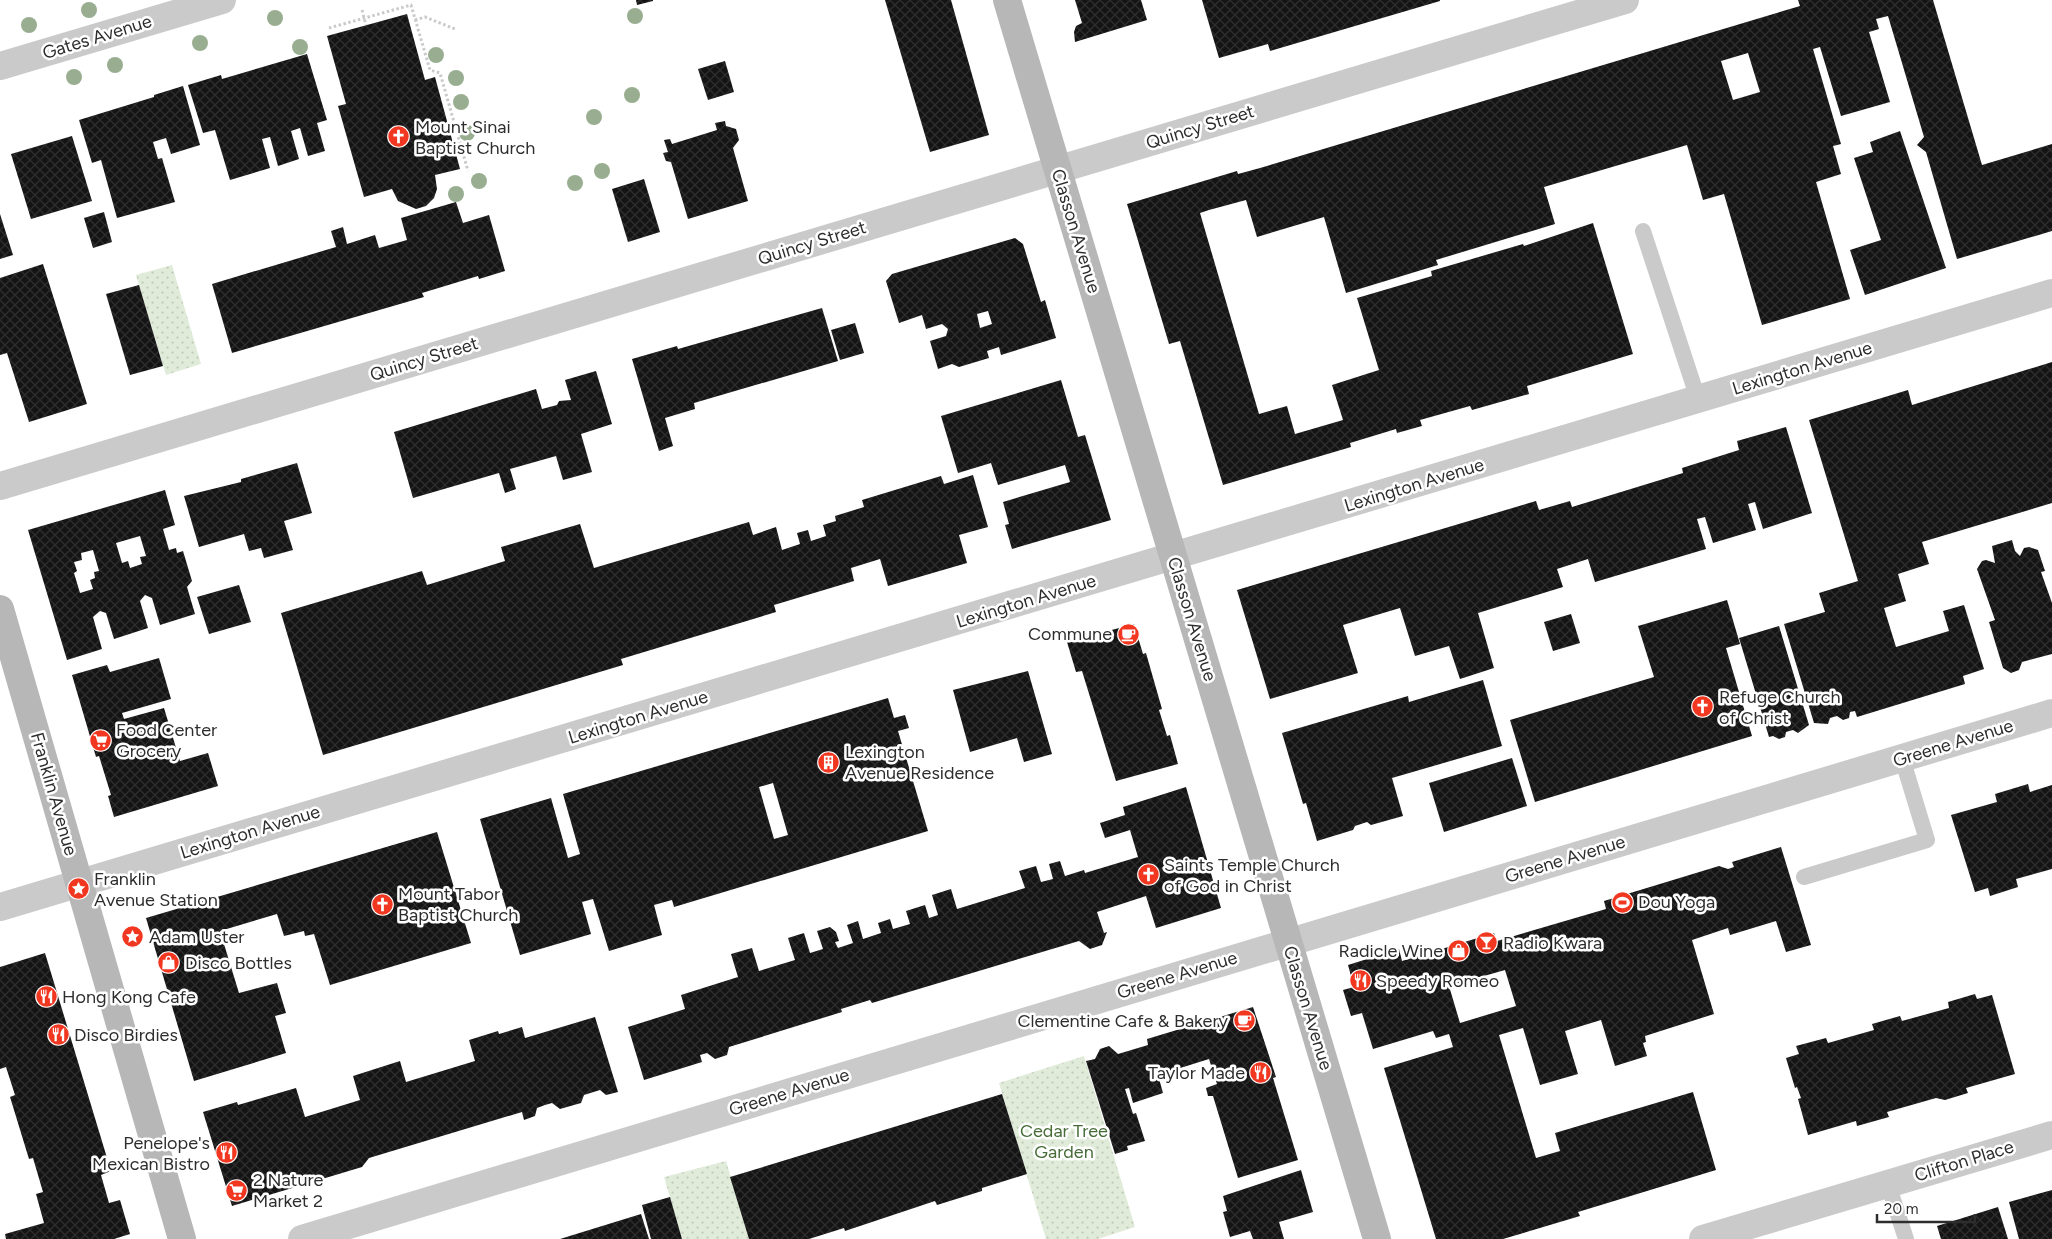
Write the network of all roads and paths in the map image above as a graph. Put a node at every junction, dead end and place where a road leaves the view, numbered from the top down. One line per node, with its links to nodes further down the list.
1 (222, 0): 10 (street, Gates Avenue)
2 (1007, 0): 11 (street, Classon Avenue)
3 (1625, 0): 11 (street, Quincy Street)
4 (362, 10): 5 (path)
5 (364, 18): 6 (path); 7 (path); 8 (path)
6 (415, 20): 9 (path); 12 (path)
7 (366, 26)
8 (329, 28)
9 (455, 29)
10 (0, 66)
11 (1058, 170): 16 (street, Quincy Street); 17 (street, Classon Avenue)
12 (468, 171)
13 (1643, 231): 15 (lane)
14 (2052, 293): 15 (street, Lexington Avenue)
15 (1698, 400): 17 (street, Lexington Avenue)
16 (0, 486)
17 (1174, 557): 22 (street, Lexington Avenue); 24 (street, Classon Avenue)
18 (0, 609): 22 (street, Franklin Avenue)
19 (2052, 713): 20 (street, Greene Avenue)
20 (1902, 758): 21 (lane); 24 (street, Greene Avenue)
21 (1804, 877)
22 (80, 882): 23 (street, Lexington Avenue); 27 (street, Franklin Avenue)
23 (0, 907)
24 (1288, 942): 28 (street, Greene Avenue); 29 (street, Classon Avenue)
25 (2052, 1135): 26 (street, Clifton Place)
26 (1888, 1184): 30 (street, Clifton Place); 31 (lane)
27 (182, 1239)
28 (302, 1239)
29 (1377, 1239)
30 (1703, 1239)
31 (1906, 1239)

